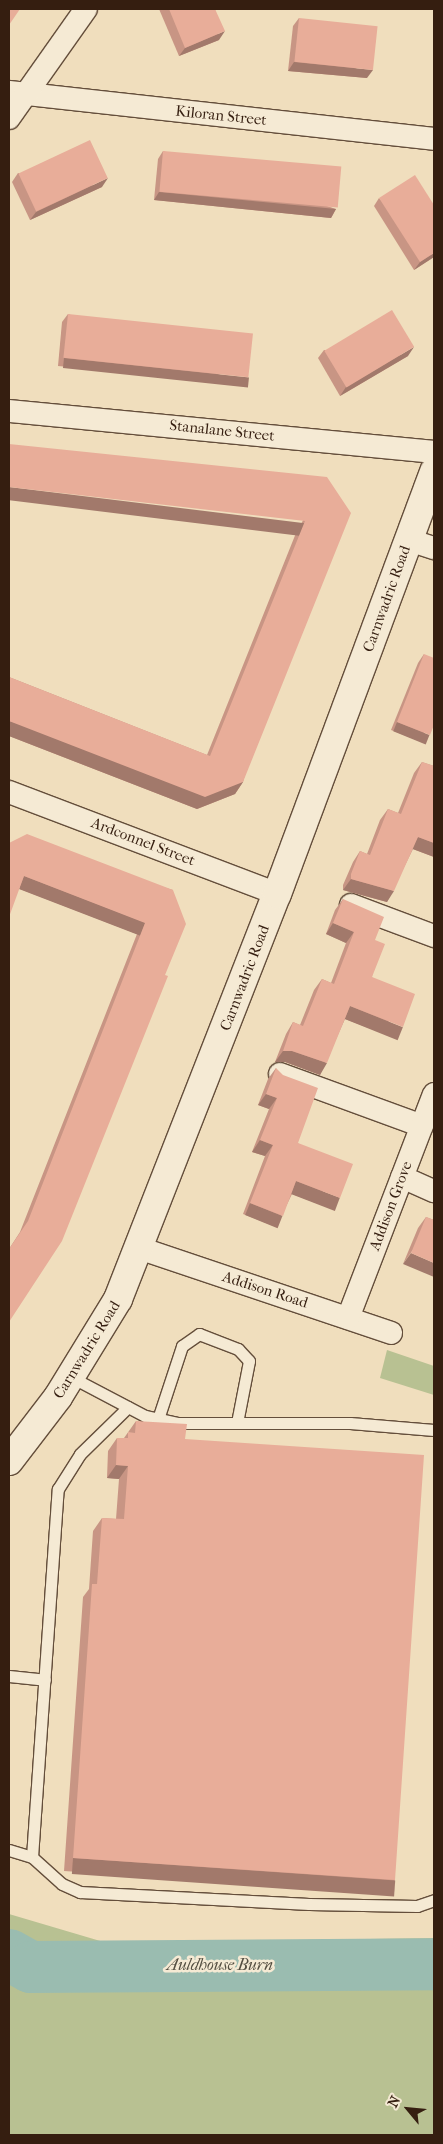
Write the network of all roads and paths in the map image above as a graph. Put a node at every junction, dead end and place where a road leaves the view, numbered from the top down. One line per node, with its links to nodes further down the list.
1 (86, 9): 2 (street)
2 (18, 93): 3 (street); 4 (street, Kiloran Street)
3 (9, 118)
4 (434, 139)
5 (9, 411): 6 (street, Stanalane Street)
6 (434, 452)
7 (434, 471): 8 (street, Carnwadric Road)
8 (422, 544): 10 (street, Carnwadric Road)
9 (9, 792): 10 (street, Ardconnel Street)
10 (278, 894): 18 (street, Carnwadric Road)
11 (346, 903): 12 (street)
12 (434, 936)
13 (280, 1074): 15 (street)
14 (434, 1094): 15 (street, Addison Grove)
15 (422, 1126): 16 (street, Addison Grove)
16 (402, 1178): 17 (street); 19 (street, Addison Grove)
17 (434, 1191)
18 (139, 1248): 19 (street, Addison Road); 21 (street, Carnwadric Road)
19 (348, 1318): 20 (street, Addison Road)
20 (391, 1333)
21 (71, 1377): 22 (lane); 26 (street, Carnwadric Road)
22 (128, 1407): 23 (lane); 28 (lane)
23 (158, 1419): 24 (lane); 24 (lane)
24 (237, 1423): 25 (lane)
25 (434, 1430)
26 (9, 1461)
27 (9, 1676): 28 (lane)
28 (45, 1680): 30 (lane)
29 (9, 1850): 30 (lane)
30 (32, 1857): 31 (lane)
31 (434, 1900)

